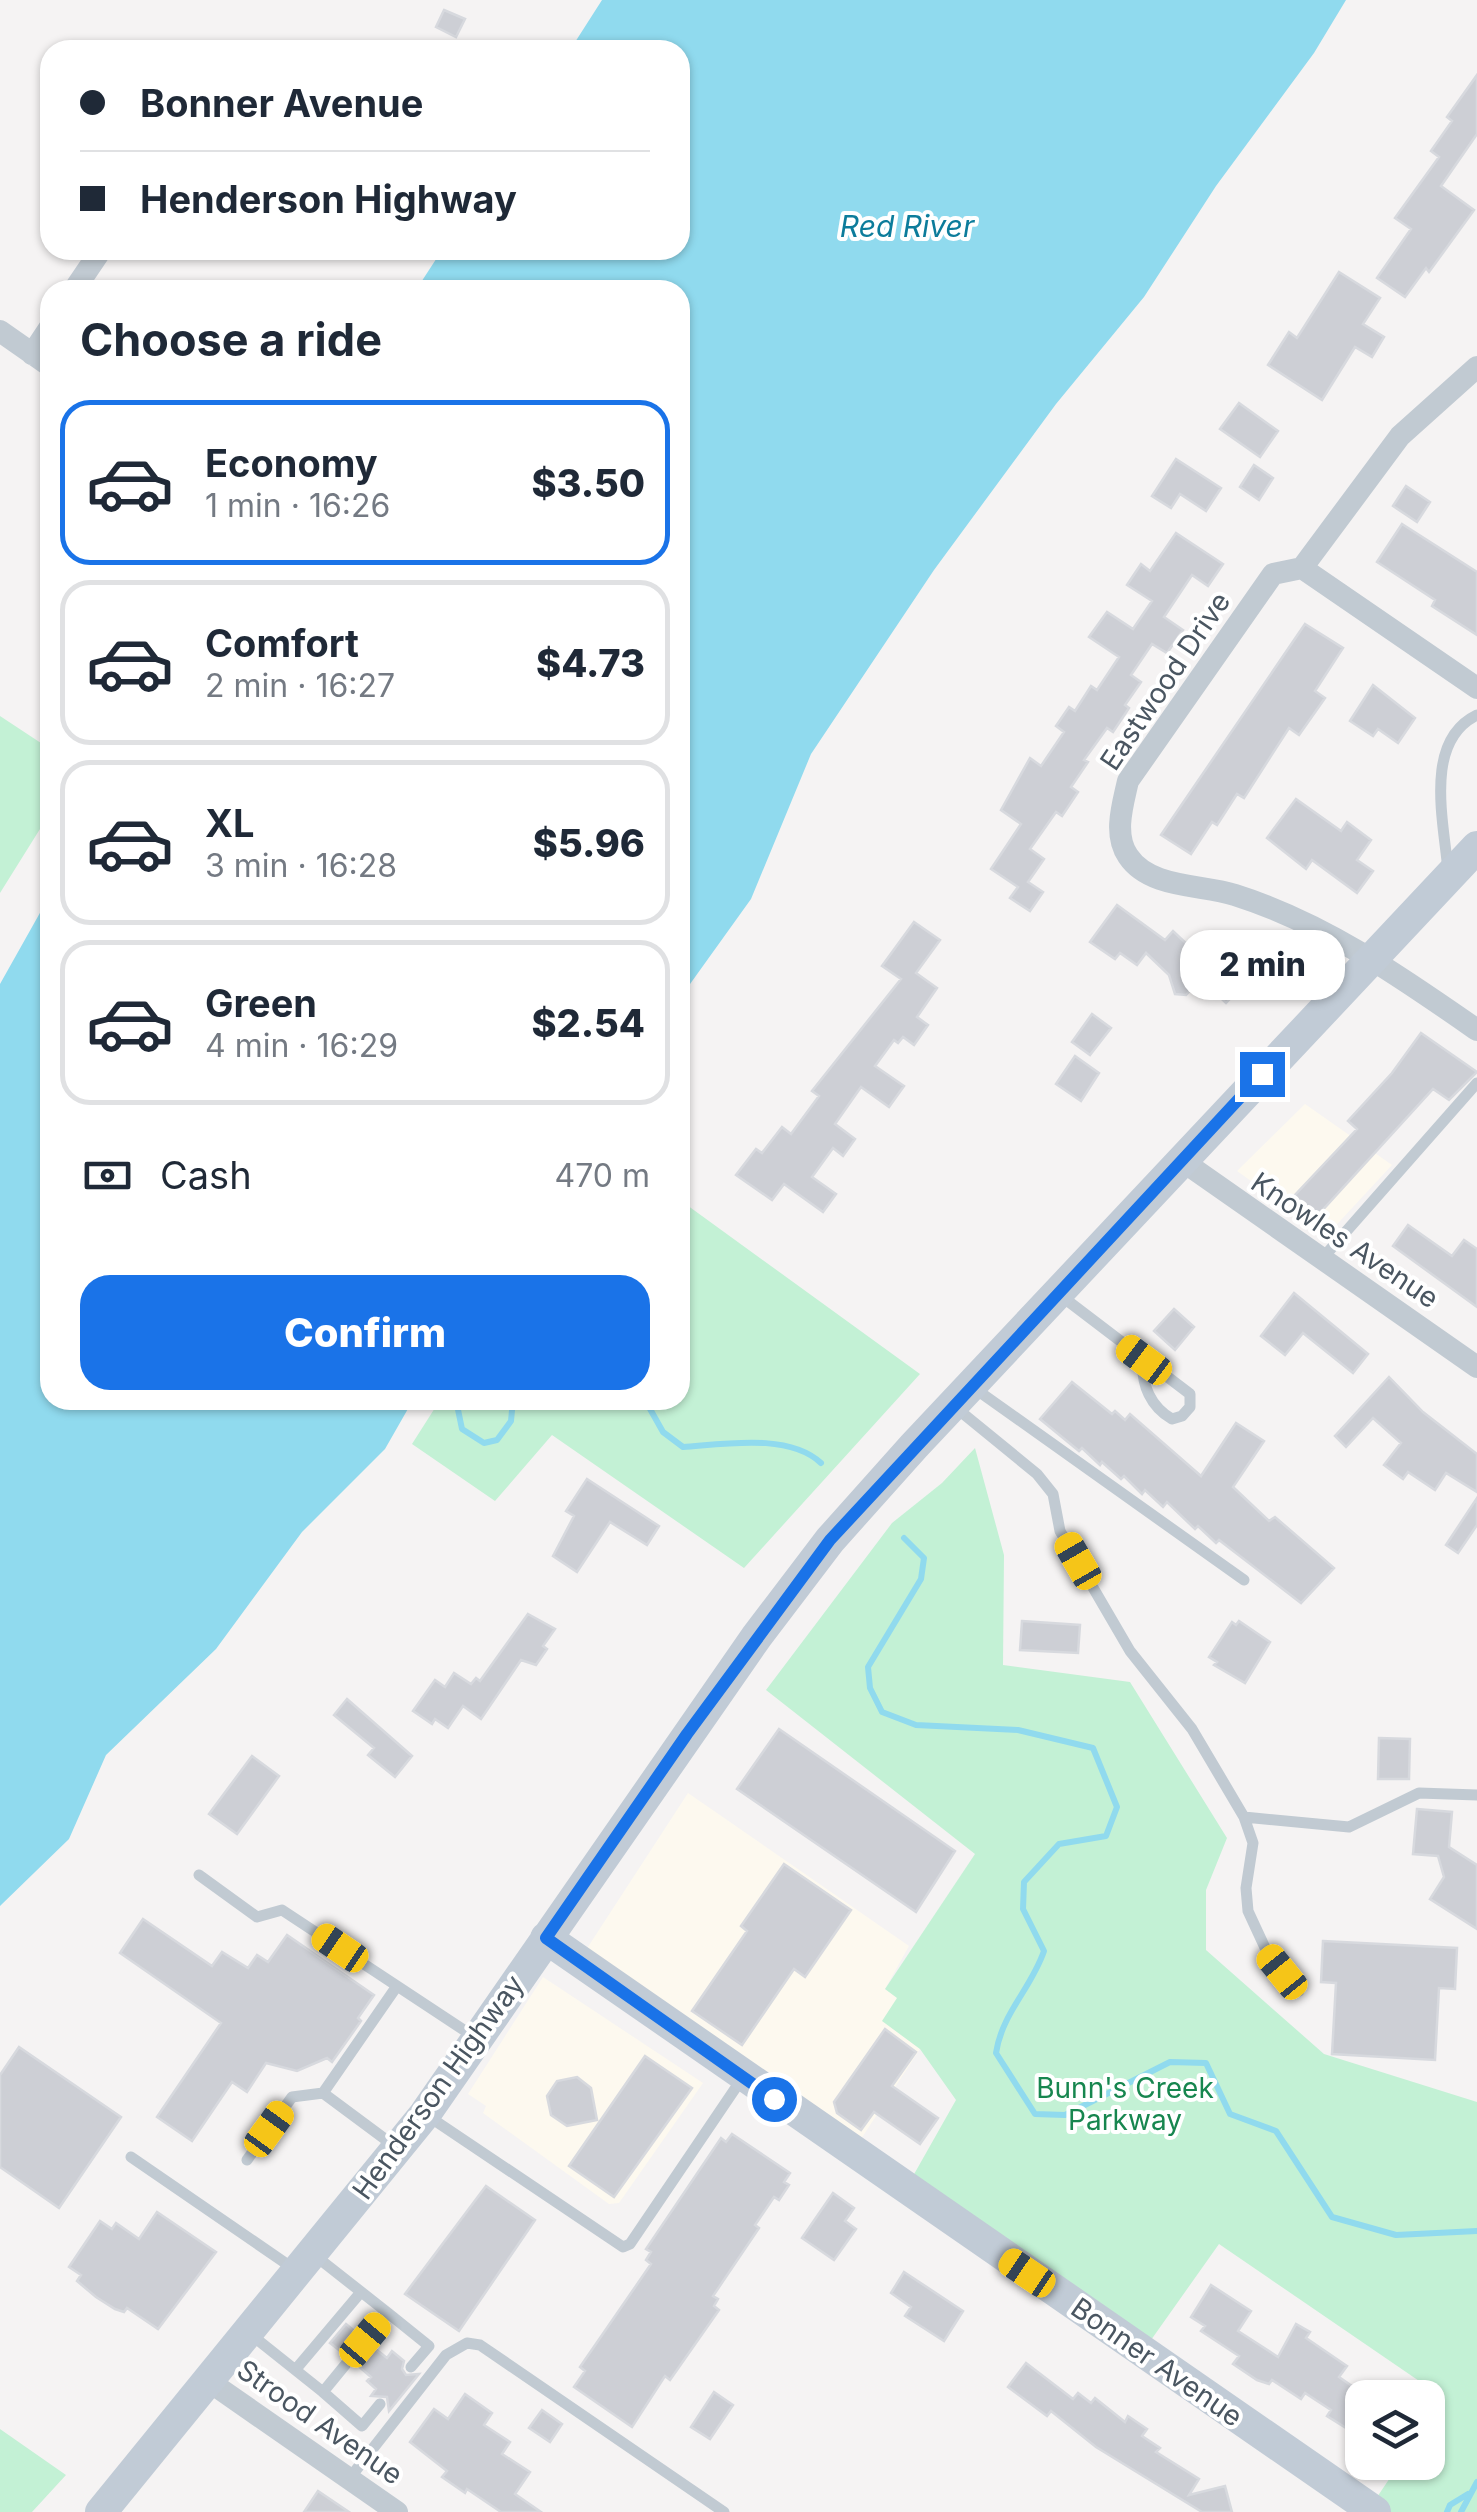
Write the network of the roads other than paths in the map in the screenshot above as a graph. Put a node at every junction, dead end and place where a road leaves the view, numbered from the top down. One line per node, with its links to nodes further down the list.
1 (0, 331): 2 (street)
2 (40, 359)
3 (1477, 367): 4 (street, Eastwood Drive)
4 (1302, 568): 5 (street); 9 (street, Eastwood Drive)
5 (1477, 688)
6 (1477, 715): 8 (lane)
7 (1477, 847): 8 (main road, Henderson Highway)
8 (1449, 876): 9 (main road, Henderson Highway)
9 (1370, 960): 10 (street, Eastwood Drive); 12 (main road, Henderson Highway)
10 (1477, 1030)
11 (1477, 1083): 13 (lane)
12 (1181, 1160): 13 (street, Knowles Avenue); 14 (main road, Henderson Highway)
13 (1320, 1260): 16 (street, Knowles Avenue)
14 (1057, 1292): 15 (lane); 17 (main road, Henderson Highway)
15 (1144, 1360): 15 (lane)
16 (1477, 1367)
17 (961, 1395): 18 (lane); 20 (lane); 22 (main road, Henderson Highway)
18 (1244, 1580)
19 (1477, 1795): 20 (lane)
20 (1244, 1817): 24 (lane)
21 (199, 1875): 23 (lane)
22 (546, 1938): 25 (main road, Henderson Highway); 26 (main road, Bonner Avenue)
23 (398, 1986): 25 (lane); 27 (lane)
24 (1299, 1992)
25 (476, 2038): 28 (main road, Henderson Highway)
26 (742, 2077): 28 (lane); 47 (main road, Bonner Avenue)
27 (323, 2094): 29 (lane); 31 (lane)
28 (425, 2114): 29 (main road, Henderson Highway)
29 (396, 2146): 32 (main road, Henderson Highway)
30 (131, 2157): 32 (lane)
31 (247, 2160)
32 (305, 2263): 33 (lane); 35 (main road, Henderson Highway)
33 (361, 2292): 34 (lane); 39 (lane)
34 (388, 2312): 36 (lane); 38 (lane)
35 (249, 2333): 39 (lane); 40 (main road, Henderson Highway)
36 (365, 2340)
37 (350, 2359): 41 (lane)
38 (411, 2367)
39 (296, 2369): 41 (lane)
40 (210, 2382): 43 (street, Strood Avenue); 44 (main road, Henderson Highway)
41 (323, 2392): 42 (lane)
42 (380, 2404)
43 (349, 2479): 45 (street, Strood Avenue); 46 (lane)
44 (101, 2512)
45 (396, 2512)
46 (724, 2512)
47 (1374, 2512)

